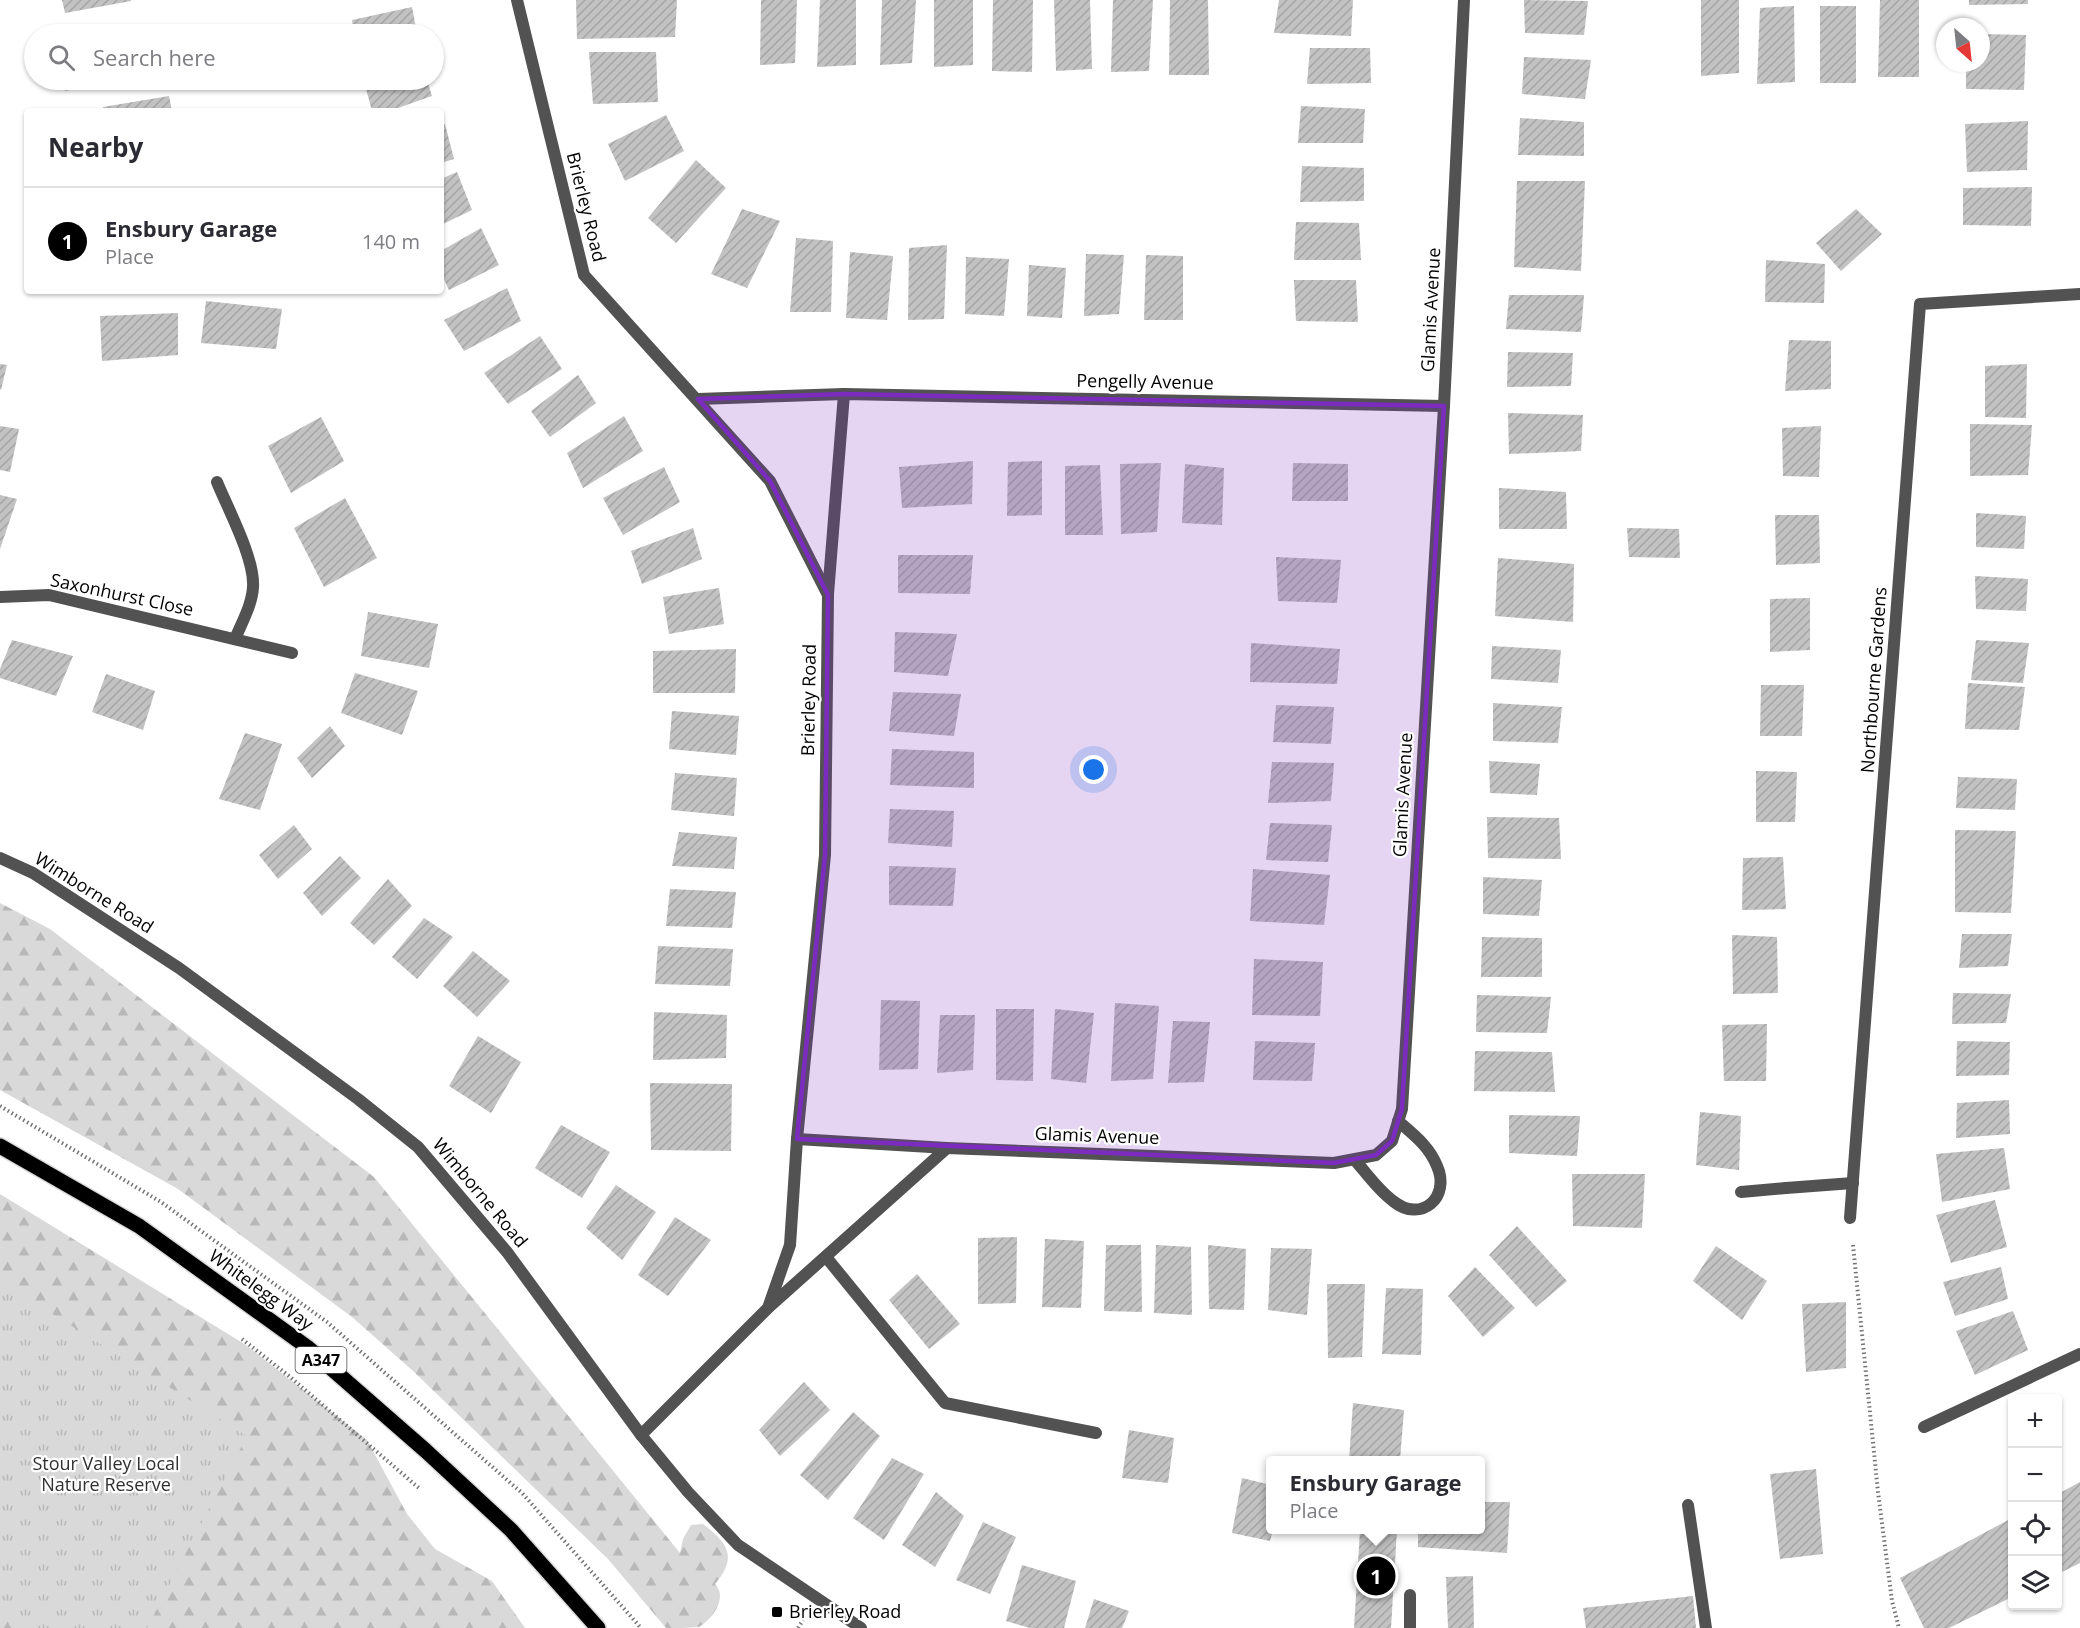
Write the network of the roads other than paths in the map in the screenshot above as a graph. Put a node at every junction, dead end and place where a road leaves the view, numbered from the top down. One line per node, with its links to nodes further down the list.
1 (516, 0): 5 (street, Brierley Road)
2 (1464, 0): 6 (street, Glamis Avenue)
3 (2080, 294): 18 (street, Northbourne Gardens)
4 (844, 394): 5 (street, Pengelly Avenue); 6 (street, Pengelly Avenue); 8 (street)
5 (698, 399): 8 (street, Brierley Road)
6 (1444, 406): 13 (street, Glamis Avenue)
7 (217, 482): 10 (street)
8 (828, 595): 14 (street, Brierley Road)
9 (0, 597): 10 (street, Saxonhurst Close)
10 (235, 639): 11 (street, Saxonhurst Close)
11 (292, 653)
12 (0, 858): 26 (street, Wimborne Road)
13 (1398, 1121): 17 (street, Glamis Avenue); 17 (street)
14 (797, 1138): 16 (street, Glamis Avenue); 22 (street, Brierley Road)
15 (0, 1146): 29 (main road, Whitelegg Way / A347)
16 (947, 1148): 17 (street, Glamis Avenue); 21 (street)
17 (1356, 1160)
18 (1853, 1184): 19 (street); 20 (street, Northbourne Gardens)
19 (1741, 1192)
20 (1850, 1218)
21 (826, 1257): 22 (street); 25 (street)
22 (768, 1308): 26 (street, Brierley Road)
23 (2080, 1354): 24 (street)
24 (1924, 1427)
25 (1096, 1433)
26 (641, 1435): 30 (street, Wimborne Road)
27 (1688, 1505): 32 (street)
28 (1410, 1595): 31 (street)
29 (598, 1628)
30 (861, 1628)
31 (1410, 1628)
32 (1706, 1628)

